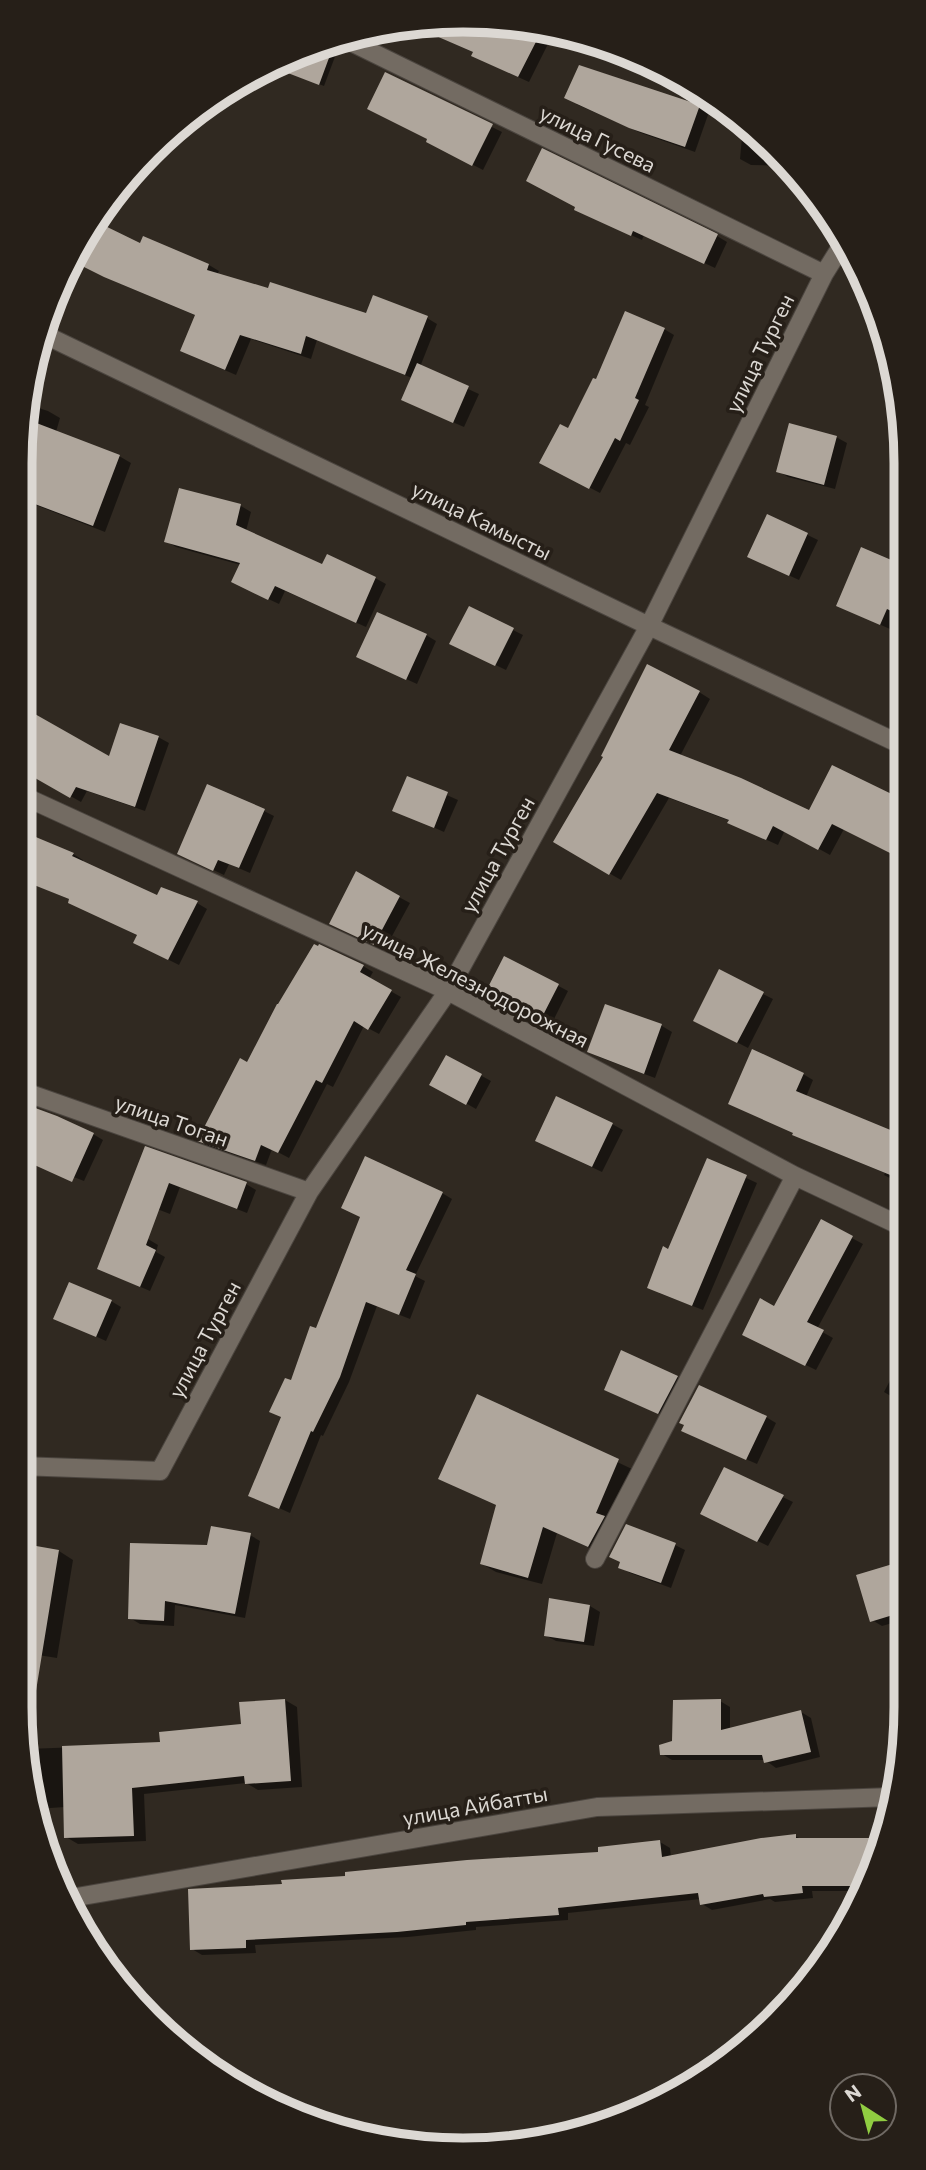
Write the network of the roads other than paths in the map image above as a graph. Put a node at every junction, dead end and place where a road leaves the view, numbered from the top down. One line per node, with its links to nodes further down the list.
1 (355, 45): 3 (street, улица Гусева)
2 (839, 250): 3 (street, улица Турген)
3 (824, 274): 5 (street, улица Турген)
4 (50, 337): 5 (street, улица Камысты)
5 (649, 626): 6 (street, улица Камысты); 8 (street, улица Турген)
6 (894, 741)
7 (32, 800): 8 (street, улица Железнодорожная)
8 (448, 990): 10 (street, улица Железнодорожная); 11 (street, улица Турген)
9 (32, 1095): 11 (street, улица Тоган)
10 (795, 1176): 12 (street, улица Железнодорожная); 14 (street)
11 (309, 1192): 13 (street, улица Турген)
12 (894, 1223)
13 (32, 1466)
14 (595, 1559)
15 (885, 1797): 16 (street, улица Айбатты)
16 (76, 1897)

